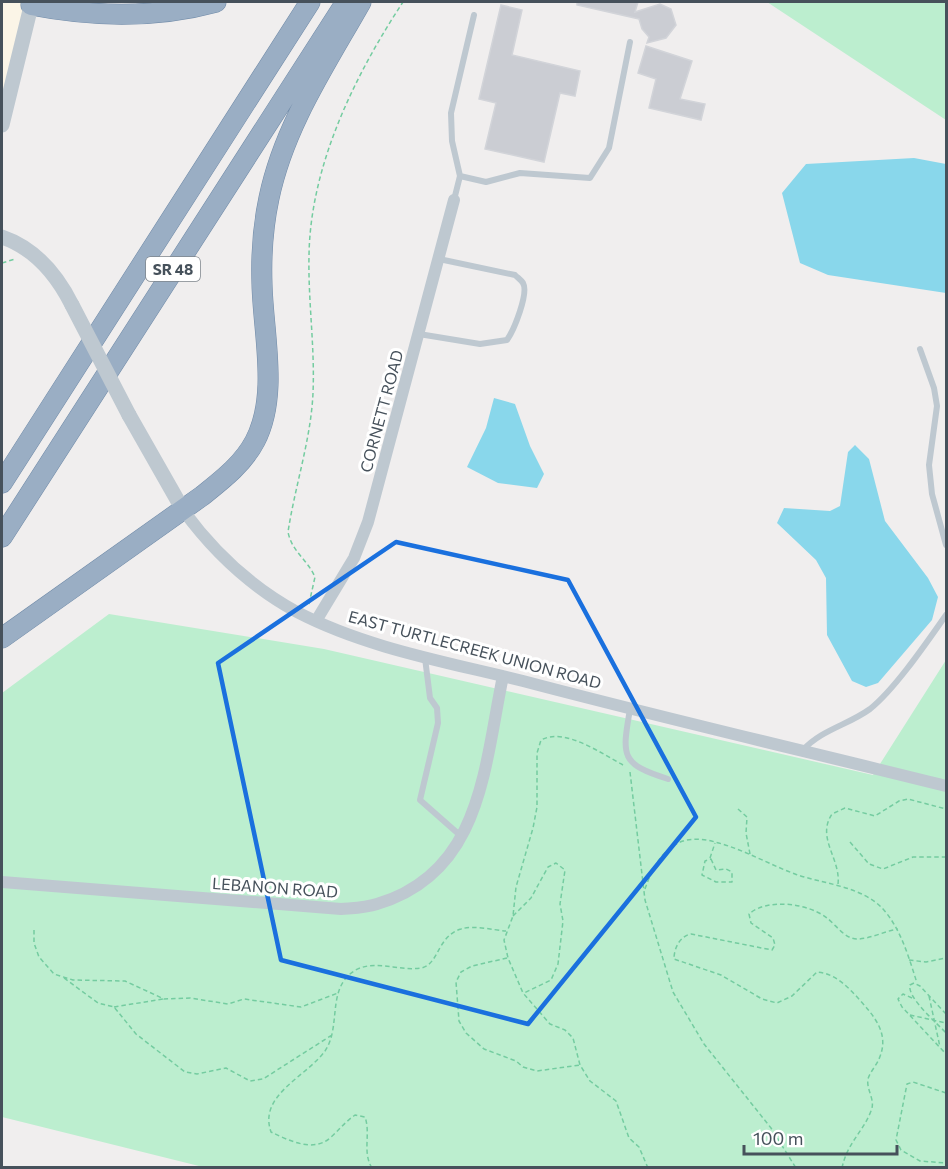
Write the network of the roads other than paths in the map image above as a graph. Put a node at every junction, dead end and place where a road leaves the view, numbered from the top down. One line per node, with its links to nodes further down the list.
1 (216, 2): 5 (highway)
2 (310, 2): 15 (highway, SR 48)
3 (346, 2): 17 (highway, SR 48)
4 (361, 2): 16 (highway)
5 (29, 3): 8 (street)
6 (474, 15): 9 (lane)
7 (630, 42): 9 (lane)
8 (2, 125)
9 (460, 176): 10 (lane)
10 (454, 200): 12 (street, CORNETT ROAD)
11 (2, 237): 16 (street, EAST TURTLECREEK UNION ROAD, bridge)
12 (438, 259): 13 (street, CORNETT ROAD); 13 (lane)
13 (419, 334): 20 (street, CORNETT ROAD)
14 (920, 349): 18 (lane)
15 (2, 483)
16 (183, 510): 20 (street, EAST TURTLECREEK UNION ROAD); 21 (highway)
17 (2, 537)
18 (946, 545)
19 (946, 615): 25 (lane)
20 (316, 621): 22 (street, EAST TURTLECREEK UNION ROAD)
21 (2, 638)
22 (425, 656): 23 (street, EAST TURTLECREEK UNION ROAD); 28 (lane)
23 (503, 676): 24 (street, EAST TURTLECREEK UNION ROAD); 28 (street, LEBANON ROAD)
24 (630, 709): 25 (street, EAST TURTLECREEK UNION ROAD); 26 (lane)
25 (802, 750): 27 (street, EAST TURTLECREEK UNION ROAD)
26 (668, 779)
27 (946, 786)
28 (463, 837): 29 (street, LEBANON ROAD)
29 (2, 882)

